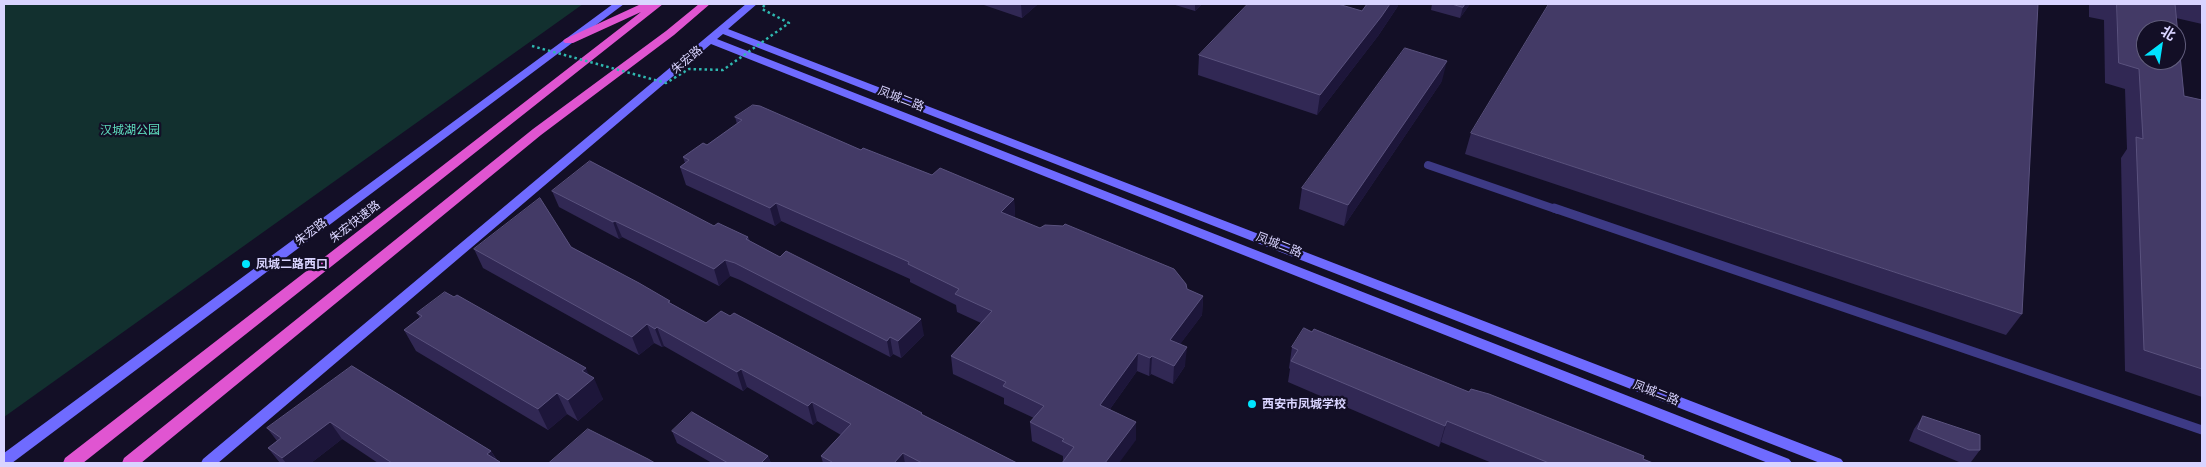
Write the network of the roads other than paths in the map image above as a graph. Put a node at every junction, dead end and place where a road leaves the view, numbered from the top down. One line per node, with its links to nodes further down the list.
1 (619, 4): 8 (main road, 朱宏路)
2 (650, 4): 8 (highway)
3 (658, 4): 12 (highway, 朱宏快速路)
4 (705, 4): 13 (highway)
5 (752, 4): 6 (main road, 朱宏路)
6 (721, 30): 7 (main road, 朱宏路); 16 (main road, 凤城二路)
7 (710, 40): 14 (main road, 朱宏路); 15 (main road, 凤城二路)
8 (570, 41): 11 (main road, 朱宏路)
9 (1428, 165): 10 (lane)
10 (2202, 430)
11 (4, 461)
12 (71, 463)
13 (130, 463)
14 (208, 463)
15 (1784, 463)
16 (1836, 463)

